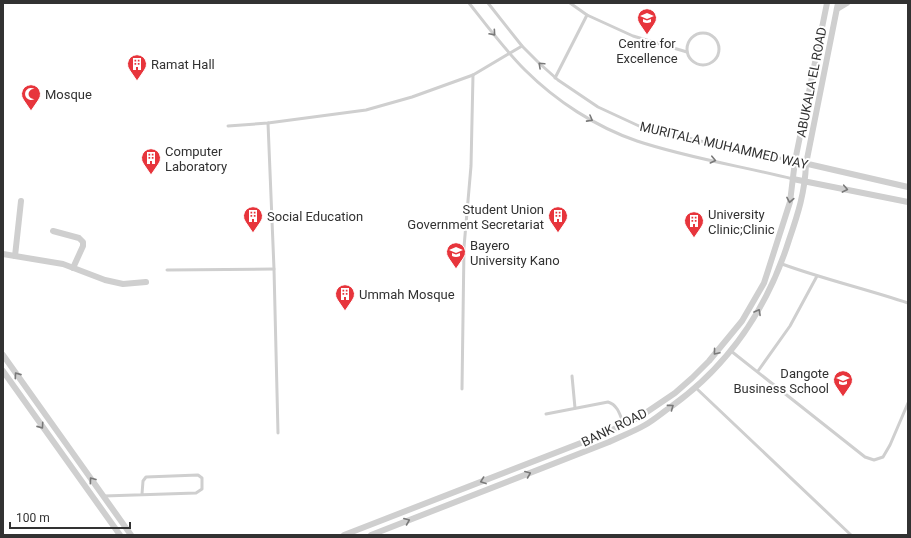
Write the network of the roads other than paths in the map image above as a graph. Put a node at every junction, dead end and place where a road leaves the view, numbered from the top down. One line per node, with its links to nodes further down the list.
1 (469, 3): 10 (lane, one-way to 10)
2 (488, 3): 8 (lane, MURITALA MUHAMMED WAY)
3 (570, 3): 7 (lane)
4 (827, 3): 15 (street, ABUKALA EL ROAD)
5 (847, 3): 6 (street)
6 (837, 6): 16 (street)
7 (587, 15): 9 (lane); 12 (lane)
8 (522, 46): 10 (lane); 12 (lane, MURITALA MUHAMMED WAY, one-way to 8)
9 (687, 52): 9 (lane)
10 (511, 54): 11 (lane); 17 (lane, one-way to 17)
11 (473, 75): 13 (lane); 38 (lane)
12 (556, 78): 15 (lane, MURITALA MUHAMMED WAY)
13 (268, 123): 14 (lane); 27 (lane)
14 (228, 126)
15 (796, 161): 16 (street, MURITALA MUHAMMED WAY); 17 (street, BANK ROAD)
16 (806, 164): 18 (street); 19 (street, MURITALA MUHAMMED WAY)
17 (793, 179): 18 (street); 42 (street, BANK ROAD, one-way to 42)
18 (805, 181): 21 (street, one-way to 21); 25 (street)
19 (908, 187)
20 (21, 201): 24 (street)
21 (908, 202)
22 (53, 231): 26 (street)
23 (3, 254): 24 (street)
24 (15, 256): 26 (street)
25 (782, 264): 29 (lane); 32 (street, one-way to 25)
26 (73, 268): 30 (street)
27 (274, 269): 28 (lane); 43 (lane)
28 (167, 270)
29 (816, 276): 31 (lane); 34 (lane)
30 (146, 282)
31 (908, 303)
32 (731, 351): 34 (lane); 37 (street)
33 (3, 355): 45 (street, one-way to 33)
34 (758, 371): 39 (lane)
35 (3, 372): 46 (street, one-way to 46)
36 (572, 376): 40 (lane)
37 (696, 388): 49 (street, one-way to 37); 50 (lane)
38 (462, 389)
39 (908, 403)
40 (575, 408): 41 (lane); 42 (lane)
41 (546, 414)
42 (624, 425): 48 (street, BANK ROAD, one-way to 48)
43 (278, 433)
44 (142, 494): 44 (lane); 45 (lane)
45 (104, 496): 47 (street)
46 (120, 535)
47 (131, 535)
48 (344, 535)
49 (371, 535)
50 (851, 535)

